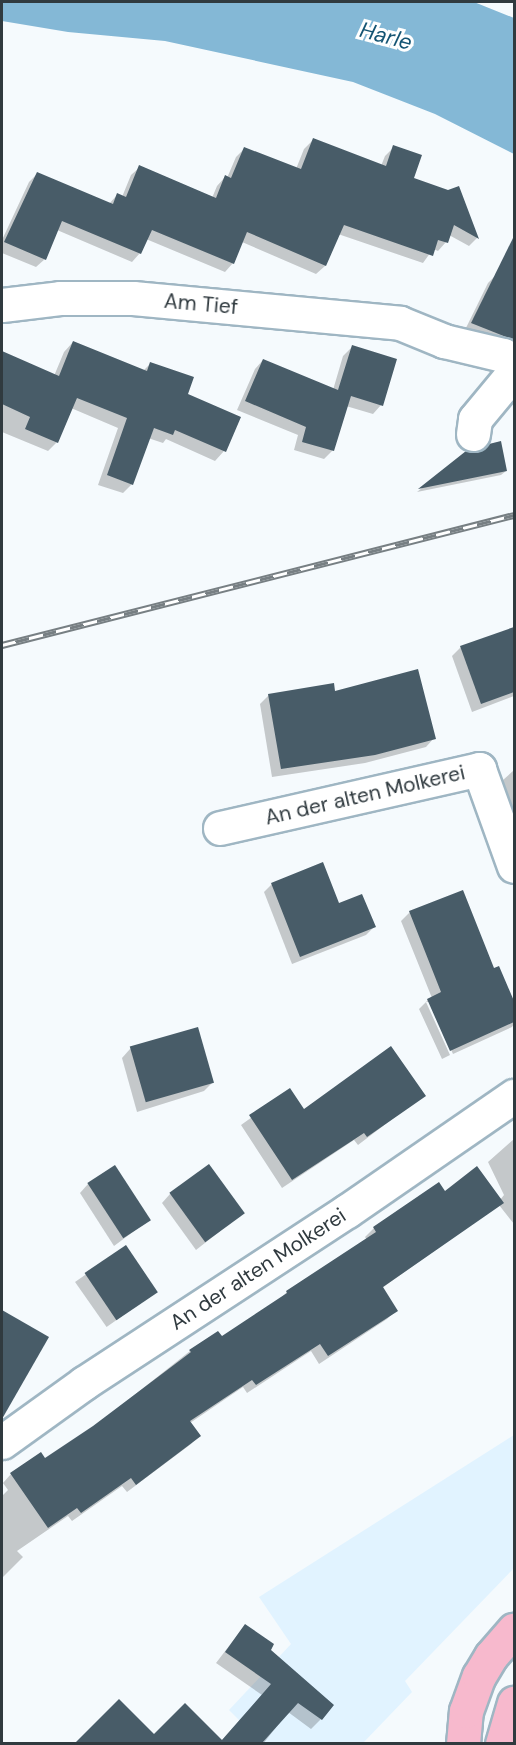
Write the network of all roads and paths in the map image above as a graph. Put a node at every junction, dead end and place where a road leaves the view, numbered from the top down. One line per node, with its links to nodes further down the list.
1 (2, 305): 2 (street, Am Tief)
2 (514, 362)
3 (514, 372): 4 (street)
4 (472, 434)
5 (220, 828): 6 (street, An der alten Molkerei)
6 (514, 866)
7 (514, 1096): 8 (street, An der alten Molkerei)
8 (2, 1442)
9 (514, 1630): 11 (main road)
10 (514, 1703): 12 (main road)
11 (463, 1743)
12 (502, 1743)

